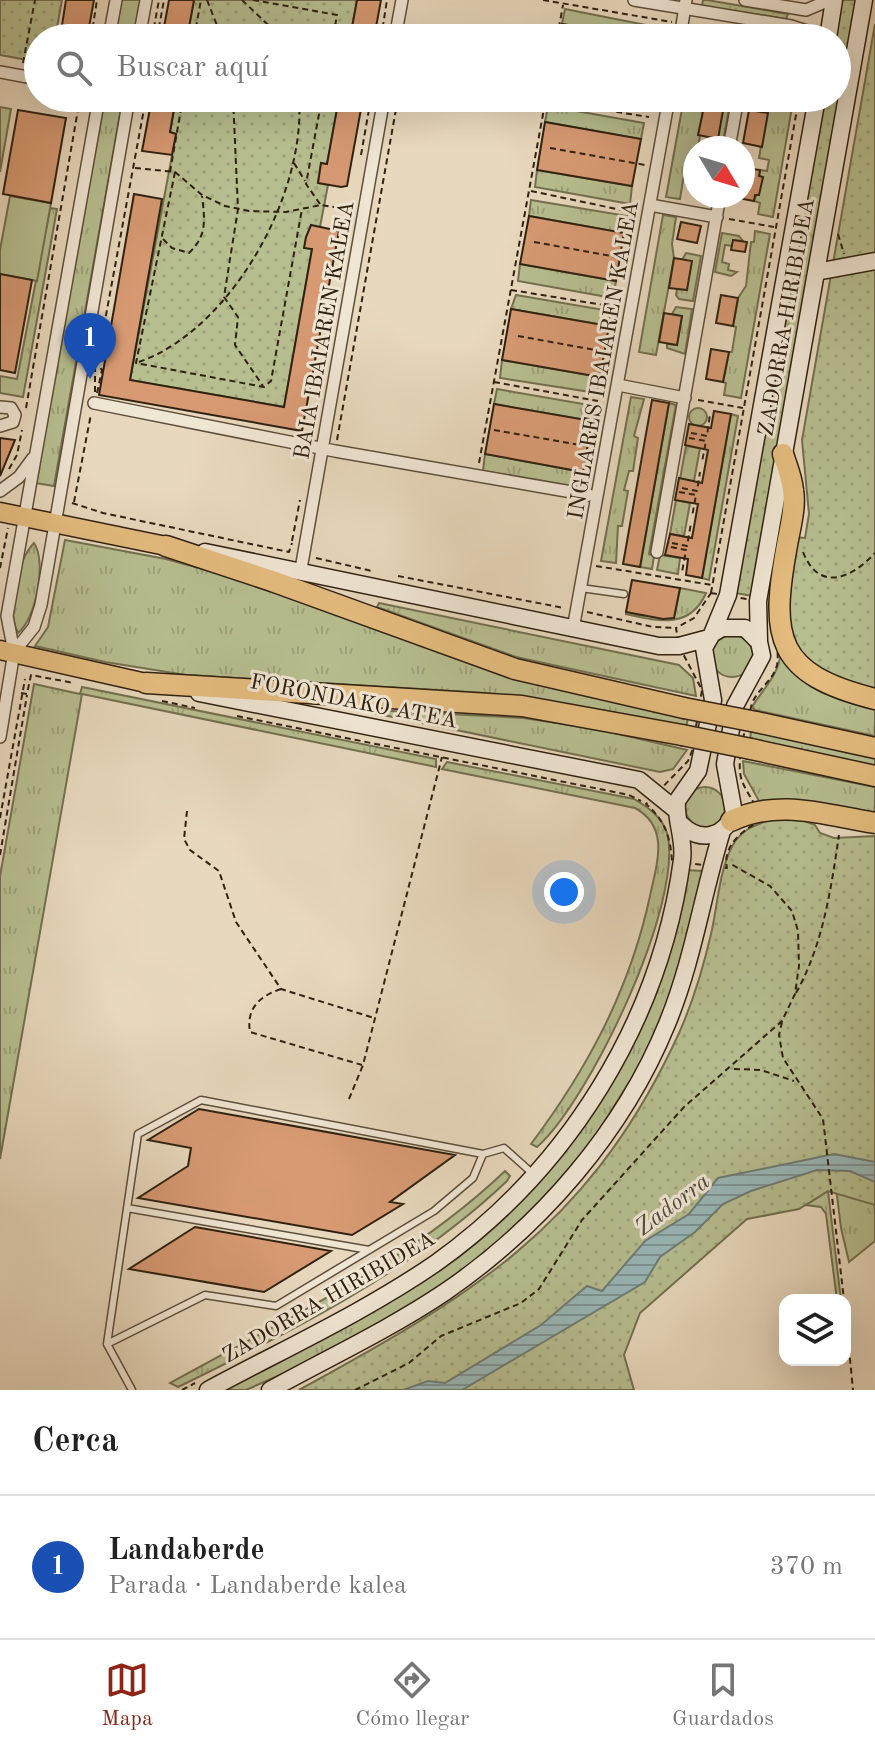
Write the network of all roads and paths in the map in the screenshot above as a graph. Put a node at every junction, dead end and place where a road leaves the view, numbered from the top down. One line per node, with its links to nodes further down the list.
1 (35, 0): 19 (path)
2 (97, 0): 20 (path)
3 (116, 0): 21 (street)
4 (146, 0): 22 (street)
5 (161, 0): 23 (path)
6 (201, 0): 24 (path)
7 (207, 0): 25 (path)
8 (242, 0): 26 (path)
9 (253, 0): 27 (path)
10 (387, 0): 28 (path)
11 (402, 0): 29 (street)
12 (543, 0): 17 (path)
13 (634, 0): 18 (street)
14 (745, 0): 15 (street)
15 (832, 0): 34 (main road)
16 (864, 0): 37 (main road, ZADORRA HIRIBIDEA)
17 (561, 2): 30 (path); 31 (path)
18 (686, 4): 32 (street); 33 (street)
19 (31, 24)
20 (93, 24)
21 (112, 24)
22 (142, 24)
23 (157, 24)
24 (197, 24)
25 (216, 24)
26 (267, 24)
27 (335, 24)
28 (383, 24)
29 (398, 24)
30 (559, 24)
31 (677, 24)
32 (682, 24)
33 (781, 24)
34 (829, 24)
35 (24, 60): 38 (path)
36 (0, 72): 38 (street)
37 (851, 74)
38 (21, 76): 39 (street)
39 (24, 77)
40 (78, 112): 97 (path)
41 (97, 112): 106 (street)
42 (127, 112): 115 (street)
43 (143, 112): 62 (path)
44 (181, 112): 63 (path)
45 (234, 112): 71 (path)
46 (298, 112): 60 (path)
47 (319, 112): 65 (path)
48 (382, 112): 74 (street, BAIA IBAIAREN KALEA)
49 (396, 112): 105 (path)
50 (543, 112): 66 (path)
51 (620, 112): 57 (path)
52 (667, 112): 69 (street, INGLARES IBAIAREN KALEA)
53 (735, 112): 58 (street)
54 (796, 112): 77 (path)
55 (814, 112): 141 (main road, ZADORRA HIRIBIDEA)
56 (844, 112): 82 (main road, ZADORRA HIRIBIDEA)
57 (649, 117)
58 (731, 136)
59 (550, 148): 61 (path)
60 (294, 161): 65 (path); 73 (path)
61 (646, 165)
62 (133, 168): 63 (path); 94 (path)
63 (170, 172): 64 (path)
64 (175, 172): 67 (path); 78 (path)
65 (306, 184): 68 (path)
66 (529, 191): 75 (path); 83 (path)
67 (202, 195): 71 (path); 78 (path)
68 (321, 205): 72 (path); 74 (path)
69 (650, 205): 76 (street); 90 (street, INGLARES IBAIAREN KALEA)
70 (718, 208): 76 (street)
71 (238, 209): 73 (path); 84 (path)
72 (302, 209): 73 (path); 91 (path)
73 (277, 212): 84 (path)
74 (364, 212): 103 (street, BAIA IBAIAREN KALEA)
75 (631, 212)
76 (717, 217): 77 (path); 92 (street)
77 (775, 227): 96 (path)
78 (162, 238): 88 (path)
79 (534, 242): 80 (path)
80 (629, 260)
81 (875, 261): 82 (main road)
82 (816, 272): 107 (main road, ZADORRA HIRIBIDEA)
83 (511, 290): 85 (path); 89 (path)
84 (224, 297): 88 (path); 91 (path)
85 (616, 307)
86 (518, 336): 87 (path)
87 (613, 353)
88 (136, 363): 91 (path)
89 (494, 382): 93 (path); 110 (path)
90 (618, 385): 92 (street); 135 (street, INGLARES IBAIAREN KALEA)
91 (264, 387)
92 (685, 398): 96 (path); 102 (street)
93 (598, 401)
94 (94, 403): 103 (street); 116 (path)
95 (0, 407): 99 (street)
96 (744, 408): 134 (path)
97 (25, 414)
98 (710, 414): 102 (path)
99 (0, 426)
100 (22, 426): 111 (path)
101 (494, 430): 104 (path)
102 (678, 433): 108 (path); 112 (street)
103 (322, 448): 105 (street); 123 (street, BAIA IBAIAREN KALEA)
104 (597, 448)
105 (335, 451): 110 (street)
106 (36, 454): 113 (street); 118 (street)
107 (783, 454): 142 (main road, ZADORRA HIRIBIDEA); 150 (highway)
108 (702, 462)
109 (700, 472): 112 (path)
110 (477, 474): 114 (street)
111 (3, 476)
112 (668, 488): 119 (path); 124 (street)
113 (0, 491)
114 (589, 495)
115 (59, 498): 116 (path); 120 (street)
116 (74, 503): 123 (path)
117 (0, 512): 118 (main road)
118 (25, 517): 120 (main road); 143 (street)
119 (692, 517)
120 (54, 523): 125 (main road); 143 (street)
121 (691, 523): 124 (path)
122 (0, 525): 129 (path)
123 (305, 545): 130 (street, BAIA IBAIAREN KALEA); 132 (path)
124 (658, 545): 131 (path)
125 (166, 546): 130 (main road); 154 (highway, bridge)
126 (802, 549): 127 (path)
127 (875, 553)
128 (596, 566): 134 (path)
129 (0, 568)
130 (301, 569): 140 (main road)
131 (682, 572)
132 (383, 573)
133 (398, 576): 138 (path)
134 (713, 585): 136 (path)
135 (581, 588): 137 (lane); 138 (street, INGLARES IBAIAREN KALEA)
136 (711, 593)
137 (624, 594)
138 (577, 610): 139 (path); 140 (street, INGLARES IBAIAREN KALEA)
139 (676, 628)
140 (573, 629): 141 (main road)
141 (710, 636): 142 (main road); 159 (main road)
142 (759, 642): 162 (main road, ZADORRA HIRIBIDEA)
143 (7, 651): 146 (street); 147 (main road, FORONDAKO ATEA)
144 (25, 679): 148 (path)
145 (77, 684): 149 (path)
146 (8, 691): 148 (path); 153 (street)
147 (149, 691): 151 (path); 155 (main road, FORONDAKO ATEA); 156 (highway, bridge)
148 (22, 693): 149 (path); 160 (path)
149 (27, 694): 164 (path)
150 (875, 699)
151 (199, 709)
152 (229, 715): 155 (path)
153 (0, 737)
154 (875, 748)
155 (444, 750): 157 (path); 159 (main road, FORONDAKO ATEA); 168 (path)
156 (875, 776)
157 (646, 804)
158 (187, 811): 166 (path)
159 (679, 817): 162 (main road); 175 (main road, ZADORRA HIRIBIDEA)
160 (0, 818)
161 (875, 823): 162 (highway)
162 (726, 826): 183 (main road)
163 (839, 835): 167 (path)
164 (0, 855)
165 (725, 861): 167 (path)
166 (281, 989): 168 (path); 170 (path)
167 (795, 994): 169 (path)
168 (375, 1018): 170 (path)
169 (782, 1021): 171 (path); 172 (path)
170 (363, 1065): 173 (path)
171 (732, 1069): 172 (path); 184 (path)
172 (796, 1081): 178 (path)
173 (349, 1099)
174 (483, 1154): 175 (lane); 176 (lane); 177 (lane)
175 (535, 1175): 182 (main road, ZADORRA HIRIBIDEA)
176 (127, 1208): 177 (lane); 179 (lane)
177 (369, 1250): 179 (lane)
178 (843, 1294)
179 (107, 1344): 181 (lane)
180 (851, 1366): 185 (path)
181 (132, 1390)
182 (208, 1390)
183 (270, 1390)
184 (355, 1390)
185 (853, 1390)

